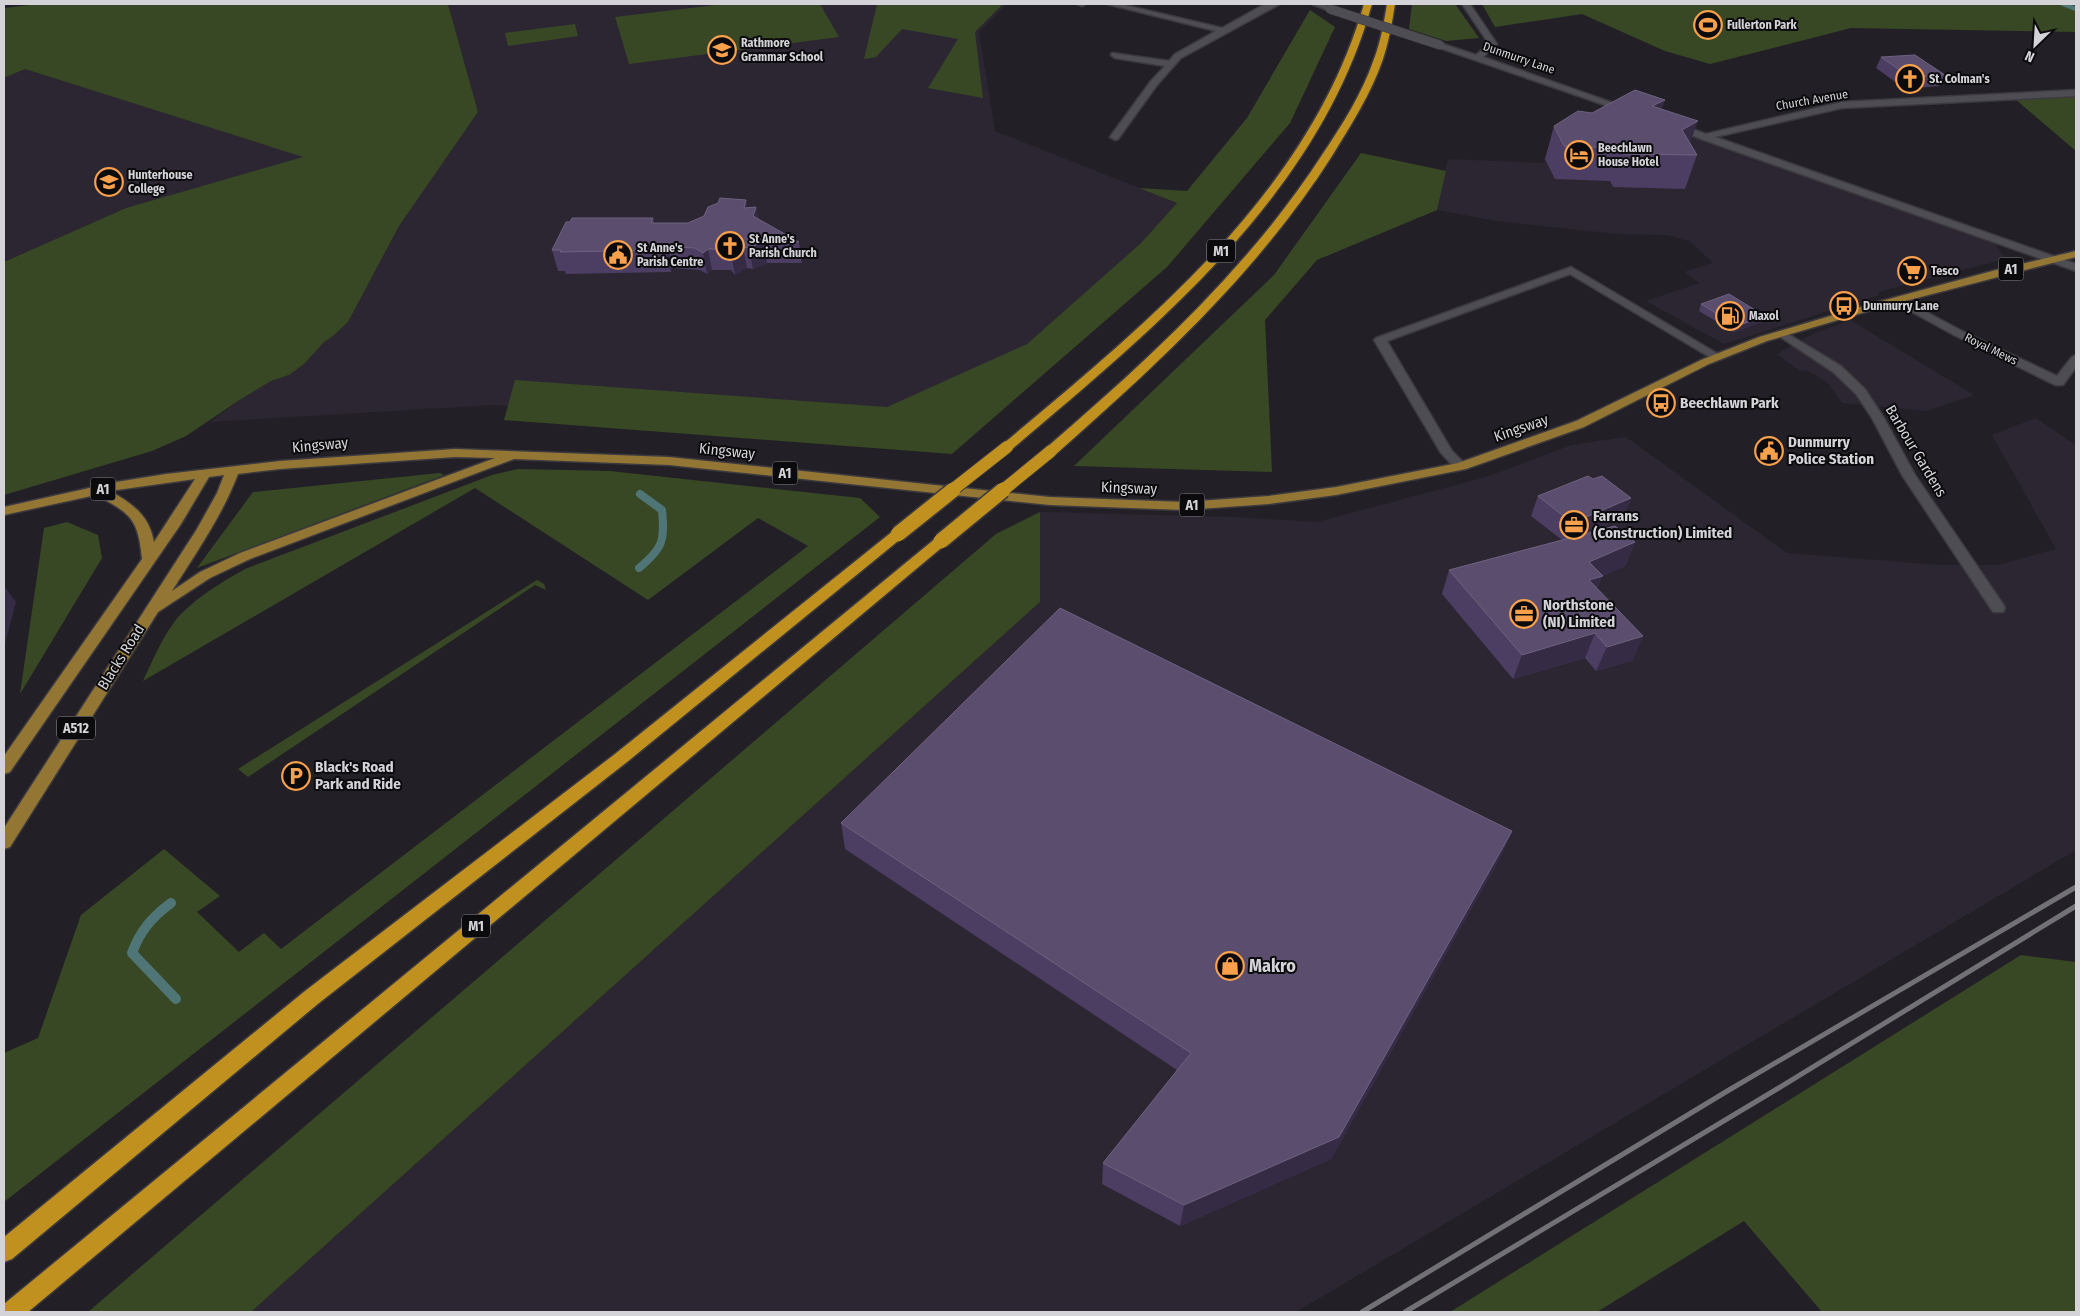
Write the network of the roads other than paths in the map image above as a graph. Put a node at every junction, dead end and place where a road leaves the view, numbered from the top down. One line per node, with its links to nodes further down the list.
1 (1111, 4): 7 (street)
2 (1276, 4): 7 (street)
3 (1316, 4): 9 (street, Dunmurry Lane, bridge)
4 (1368, 4): 34 (highway, M1, bridge)
5 (1391, 4): 35 (highway, M1, bridge)
6 (1466, 4): 9 (street)
7 (1225, 31): 10 (street)
8 (1115, 55): 10 (street)
9 (1478, 57): 12 (street, Dunmurry Lane)
10 (1171, 64): 15 (street)
11 (2076, 93): 14 (street, Church Avenue)
12 (1638, 113)
13 (1666, 123): 14 (street)
14 (1704, 136): 17 (street)
15 (1115, 137)
16 (2076, 254): 17 (main road, Kingsway / A1)
17 (2052, 259): 18 (street); 19 (main road, Kingsway / A1)
18 (2076, 268)
19 (1898, 300): 20 (main road, Kingsway / A1); 22 (street, Royal Mews)
20 (1783, 334): 21 (main road, Kingsway / A1); 30 (street, Barbour Gardens)
21 (1718, 357): 24 (main road, Kingsway / A1); 24 (street)
22 (2076, 359)
23 (520, 454): 24 (main road, Kingsway / A1); 25 (main road, Kingsway / A1); 31 (main road)
24 (1461, 466)
25 (233, 470): 26 (main road, Kingsway / A1); 31 (main road, Blacks Road / A512)
26 (204, 474): 27 (main road, A1); 29 (main road, Blacks Road / A512)
27 (97, 490): 28 (main road, A1); 29 (main road)
28 (4, 511)
29 (149, 559): 32 (main road, Blacks Road / A512)
30 (1998, 608)
31 (148, 614): 33 (main road, Blacks Road / A512)
32 (4, 768)
33 (4, 842)
34 (4, 1252)
35 (11, 1312)

